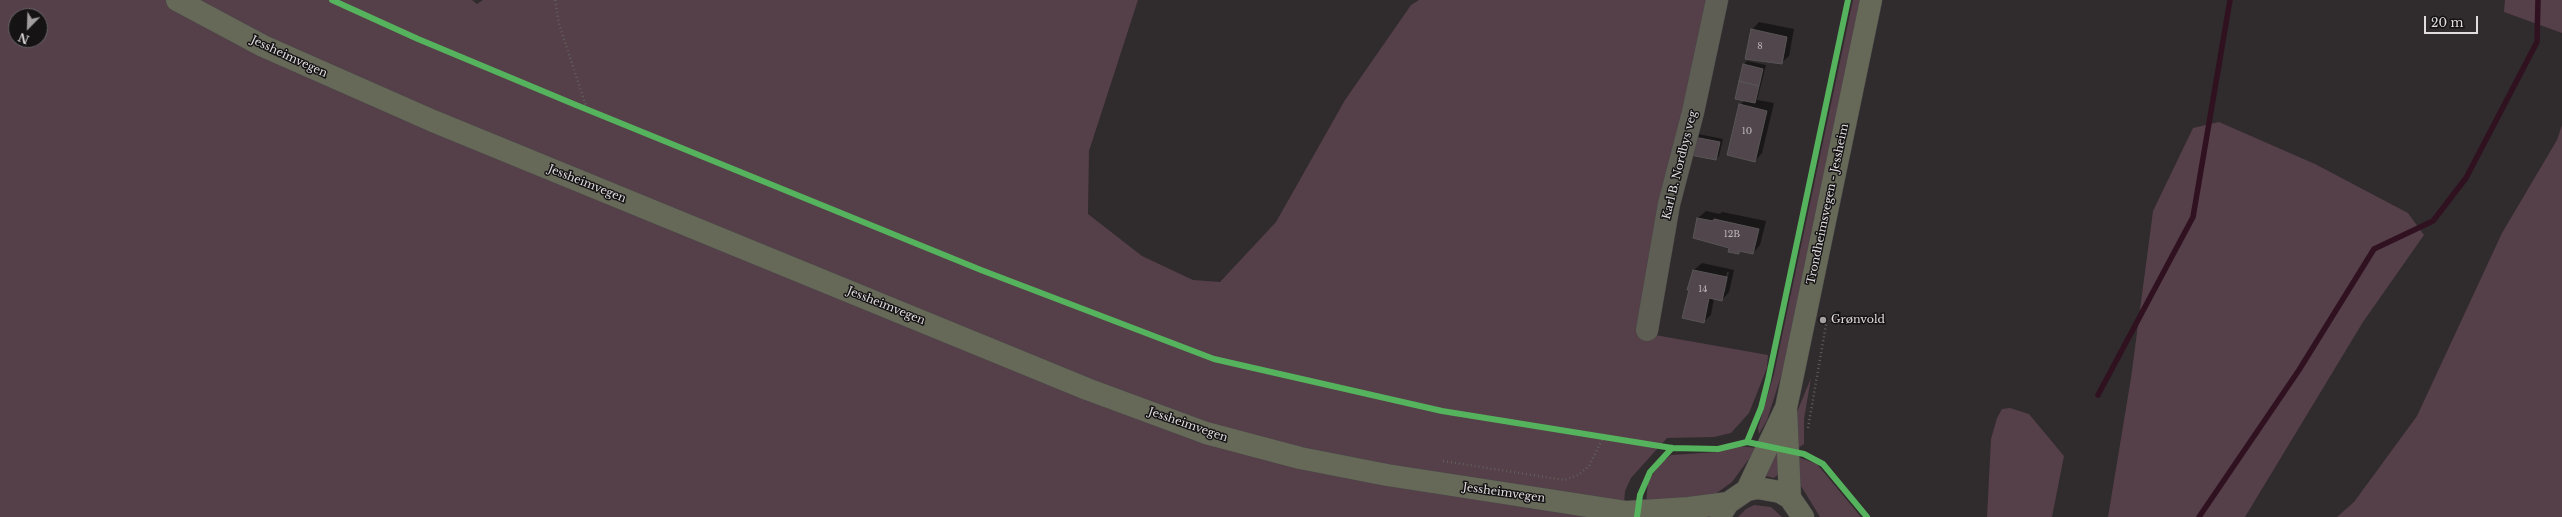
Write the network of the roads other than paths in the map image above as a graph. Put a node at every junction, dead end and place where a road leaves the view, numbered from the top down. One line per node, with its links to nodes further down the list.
1 (178, 0): 9 (main road, Jessheimvegen)
2 (1717, 0): 4 (street, Karl B. Nordbys veg)
3 (1871, 0): 5 (main road, Trondheimsvegen - Jessheim)
4 (1647, 330)
5 (1786, 408): 6 (main road, Trondheimsvegen - Jessheim); 7 (main road, Trondheimsvegen - Jessheim)
6 (1747, 490): 7 (main road); 8 (main road)
7 (1790, 498): 10 (main road)
8 (1724, 510): 9 (main road, Jessheimvegen)
9 (1634, 514)
10 (1803, 517)

